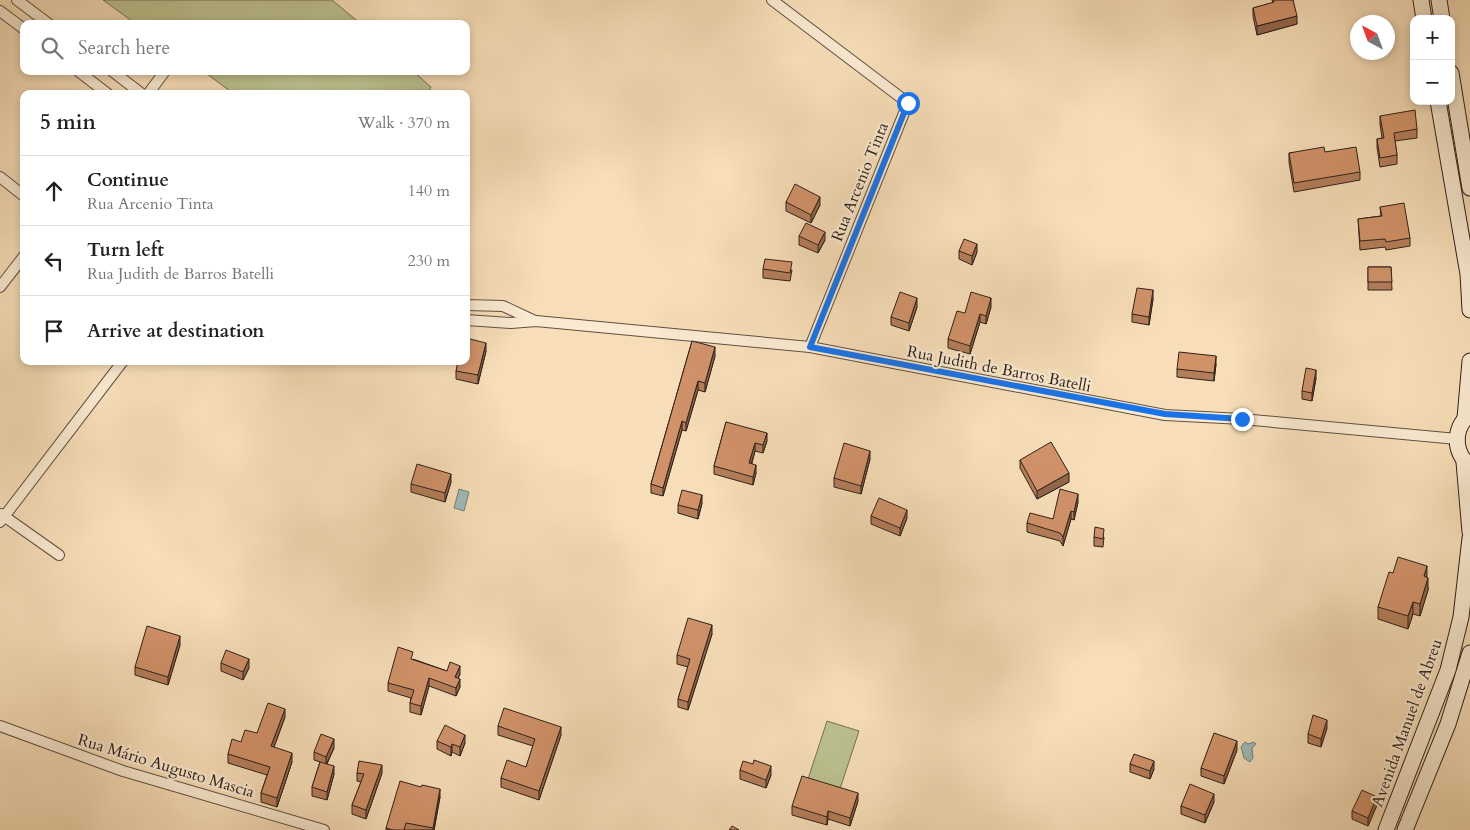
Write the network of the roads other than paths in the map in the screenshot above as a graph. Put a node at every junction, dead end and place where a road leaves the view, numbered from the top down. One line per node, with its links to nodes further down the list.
1 (17, 0): 8 (street)
2 (772, 0): 27 (street, Rua Arcenio Tinta)
3 (1421, 0): 6 (main road)
4 (1439, 0): 7 (main road)
5 (0, 11): 9 (street)
6 (1423, 15)
7 (1441, 15)
8 (44, 20)
9 (20, 26)
10 (83, 75): 13 (street)
11 (117, 75): 14 (street)
12 (162, 75): 15 (street)
13 (103, 90)
14 (137, 90)
15 (151, 90)
16 (1455, 97): 19 (main road)
17 (1439, 105): 24 (main road)
18 (0, 177): 20 (street)
19 (1470, 188)
20 (20, 193)
21 (20, 261): 22 (street)
22 (0, 287)
23 (470, 304): 26 (street, Rua Judith de Barros Batelli)
24 (1470, 310)
25 (470, 320): 26 (street, Rua Judith de Barros Batelli)
26 (536, 321): 27 (street, Rua Judith de Barros Batelli)
27 (810, 347): 31 (street, Rua Judith de Barros Batelli)
28 (1470, 361): 30 (main road)
29 (120, 365): 33 (street)
30 (1467, 416): 31 (main road)
31 (1457, 439): 32 (main road)
32 (1467, 464): 34 (main road)
33 (2, 518): 36 (street)
34 (1470, 532)
35 (1470, 538): 40 (main road, Avenida Manuel de Abreu)
36 (59, 555)
37 (1470, 653): 41 (main road)
38 (0, 726): 39 (street, Rua Mário Augusto Mascia)
39 (324, 830)
40 (1386, 830)
41 (1405, 830)

